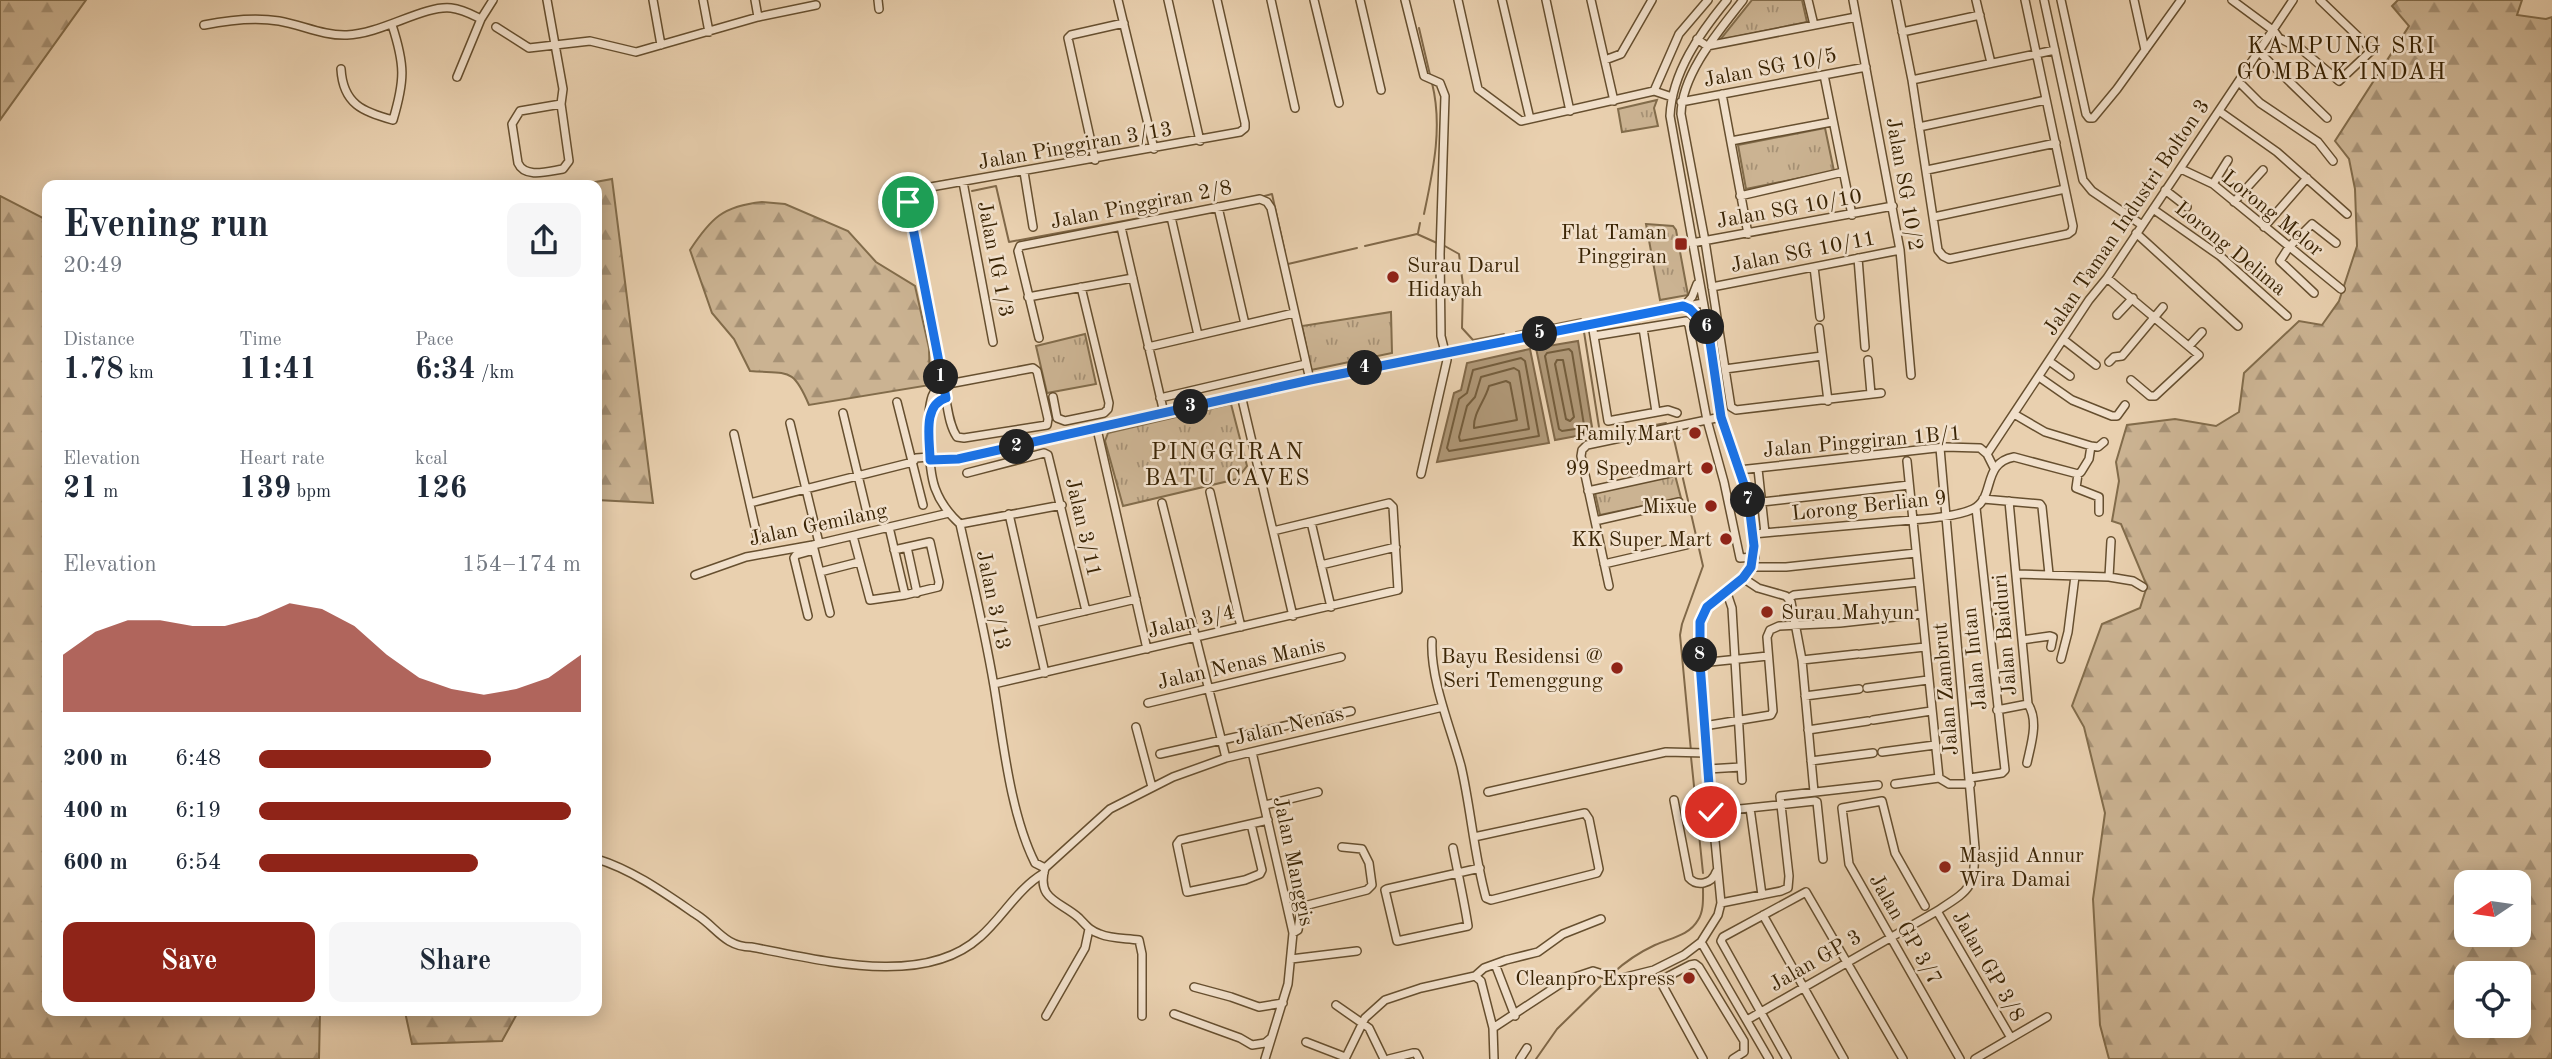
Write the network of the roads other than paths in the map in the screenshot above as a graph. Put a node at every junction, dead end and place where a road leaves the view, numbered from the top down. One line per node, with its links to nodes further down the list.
1 (493, 0): 40 (street)
2 (547, 0): 51 (street)
3 (653, 0): 50 (street)
4 (704, 0): 47 (street)
5 (755, 0): 38 (street)
6 (878, 0): 36 (street)
7 (1118, 0): 41 (street)
8 (1168, 0): 81 (street)
9 (1216, 0): 81 (street, Jalan Pinggiran 3/13)
10 (1271, 0): 74 (street)
11 (1314, 0): 72 (street)
12 (1360, 0): 65 (street)
13 (1405, 0): 153 (street)
14 (1458, 0): 78 (street)
15 (1502, 0): 78 (street)
16 (1546, 0): 75 (street)
17 (1591, 0): 57 (street)
18 (1708, 0): 66 (street)
19 (1727, 0): 49 (street)
20 (1743, 0): 52 (street)
21 (1808, 0): 44 (street)
22 (1853, 0): 39 (street, Jalan SG 10/2)
23 (1896, 0): 48 (street)
24 (1976, 0): 37 (street)
25 (2025, 0): 56 (street)
26 (2044, 0): 53 (street)
27 (2061, 0): 54 (street)
28 (2134, 0): 54 (street)
29 (2181, 0): 54 (street)
30 (2232, 0): 46 (street)
31 (2293, 0): 46 (street, Jalan Taman Industri Bolton 3)
32 (2320, 0): 46 (street)
33 (1648, 2): 57 (street)
34 (803, 4): 35 (street); 38 (street)
35 (816, 5)
36 (879, 9)
37 (1980, 16): 48 (street); 58 (street)
38 (758, 17): 47 (street)
39 (1856, 17): 44 (street); 59 (street, Jalan SG 10/2)
40 (481, 19): 43 (street); 62 (street)
41 (1124, 23): 84 (street); 85 (street)
42 (204, 24): 43 (street)
43 (392, 25): 60 (street)
44 (1814, 25): 52 (street)
45 (496, 27): 51 (street)
46 (2274, 31): 55 (street, Jalan Taman Industri Bolton 3)
47 (709, 32): 50 (street)
48 (1902, 32): 63 (street)
49 (1697, 39): 52 (street); 68 (street)
50 (661, 45): 51 (street)
51 (555, 46): 73 (street)
52 (1707, 46): 71 (street)
53 (2054, 50): 56 (street); 108 (street)
54 (2145, 50)
55 (2259, 52): 64 (street, Jalan Taman Industri Bolton 3); 77 (street)
56 (2037, 54): 58 (street); 69 (street)
57 (1605, 60): 70 (street)
58 (1991, 64): 63 (street)
59 (1866, 67): 61 (street, Jalan SG 10/5); 100 (street, Jalan SG 10/2)
60 (341, 69)
61 (1824, 75): 67 (street, Jalan SG 10/5); 79 (street)
62 (457, 77)
63 (1912, 80): 80 (street)
64 (2239, 82): 76 (street, Jalan Taman Industri Bolton 3); 87 (street)
65 (1381, 90)
66 (1654, 91): 68 (street); 70 (street)
67 (1722, 94): 71 (street, Jalan SG 10/5); 82 (street)
68 (1672, 97): 115 (street)
69 (2046, 100): 80 (street); 83 (street)
70 (1614, 101): 75 (street)
71 (1681, 102): 114 (street)
72 (1339, 103)
73 (561, 104): 73 (street)
74 (1295, 108)
75 (1570, 111): 78 (street)
76 (2219, 111): 88 (street, Jalan Taman Industri Bolton 3); 93 (street)
77 (2327, 118)
78 (1530, 119)
79 (1832, 122): 82 (street); 92 (street)
80 (1919, 127): 89 (street)
81 (1200, 141): 84 (street, Jalan Pinggiran 3/13)
82 (1731, 141): 98 (street)
83 (2056, 144): 89 (street); 96 (street)
84 (1154, 149): 85 (street, Jalan Pinggiran 3/13)
85 (1096, 160): 91 (street, Jalan Pinggiran 3/13)
86 (2228, 160): 95 (street)
87 (2333, 161)
88 (2181, 169): 95 (street, Lorong Melor); 97 (street, Jalan Taman Industri Bolton 3)
89 (1927, 170): 107 (street)
90 (2263, 170): 99 (street)
91 (1024, 172): 94 (street, Jalan Pinggiran 3/13); 109 (street)
92 (1843, 173): 98 (street); 105 (street)
93 (2307, 178): 104 (street); 111 (street)
94 (963, 182): 149 (street, Jalan IG 1/3); 166 (street, Jalan Pinggiran 3/13)
95 (2213, 184): 99 (street, Lorong Melor)
96 (2065, 189): 107 (street); 107 (street)
97 (2165, 190): 102 (street); 103 (street, Jalan Taman Industri Bolton 3)
98 (1740, 196): 113 (street)
99 (2234, 202): 111 (street, Lorong Melor)
100 (1893, 206): 105 (street, Jalan SG 10/10); 118 (street, Jalan SG 10/2)
101 (1218, 207): 106 (street, Jalan Pinggiran 2/8); 133 (street, Jalan Pinggiran 2/8); 138 (street)
102 (2187, 207)
103 (2153, 209): 108 (street, Jalan Taman Industri Bolton 3); 136 (street, Lorong Delima)
104 (2347, 214)
105 (1852, 215): 113 (street, Jalan SG 10/10)
106 (1171, 217): 110 (street, Jalan Pinggiran 2/8); 145 (street)
107 (1934, 217)
108 (2142, 225): 112 (street, Jalan Taman Industri Bolton 3)
109 (1033, 227)
110 (1121, 227): 121 (street); 128 (street, Jalan Pinggiran 2/8)
111 (2264, 227): 117 (street, Lorong Melor)
112 (2136, 233): 122 (street, Jalan Taman Industri Bolton 3); 140 (street)
113 (1748, 234): 114 (street, Jalan SG 10/10)
114 (1705, 241): 115 (street, Jalan SG 10/10); 125 (street)
115 (1692, 243): 123 (street)
116 (2336, 243): 117 (street)
117 (2289, 247): 126 (street, Lorong Melor); 127 (street)
118 (1900, 250): 119 (street, Jalan SG 10/11); 161 (street, Jalan SG 10/2)
119 (1858, 258): 120 (street, Jalan SG 10/11); 152 (street)
120 (1814, 267): 125 (street, Jalan SG 10/11); 137 (street)
121 (1132, 278): 124 (street); 151 (street)
122 (2107, 278): 129 (street); 148 (street, Jalan Taman Industri Bolton 3)
123 (1698, 281): 130 (street); 131 (street)
124 (1081, 287): 128 (street); 170 (street)
125 (1712, 287): 160 (street)
126 (2341, 289)
127 (2314, 293)
128 (1028, 297): 147 (street)
129 (2133, 298): 134 (street); 135 (street)
130 (1703, 303): 131 (street); 142 (street)
131 (1683, 306): 139 (street); 142 (street)
132 (2163, 307): 135 (street)
133 (1294, 313): 138 (street); 158 (street)
134 (2117, 316)
135 (2156, 316): 150 (street); 157 (street)
136 (2287, 316)
137 (1820, 317)
138 (1245, 324): 145 (street)
139 (1592, 324): 146 (street); 153 (street)
140 (2238, 326)
141 (1643, 328): 146 (street); 176 (street); 183 (street)
142 (1708, 328): 182 (street)
143 (1819, 328): 154 (street)
144 (2202, 332): 150 (street)
145 (1198, 335): 151 (street)
146 (1594, 336): 176 (street)
147 (1038, 338)
148 (2064, 340): 156 (street, Jalan Taman Industri Bolton 3); 159 (street)
149 (993, 342)
150 (2189, 346): 165 (street)
151 (1148, 347): 172 (street)
152 (1865, 347)
153 (1446, 352): 164 (street); 199 (street)
154 (1822, 356): 160 (street); 173 (street)
155 (1868, 360): 168 (street)
156 (2049, 361): 162 (street); 163 (street, Jalan Taman Industri Bolton 3)
157 (2109, 362)
158 (1306, 364): 164 (street); 172 (street)
159 (2096, 365)
160 (1725, 369): 173 (street)
161 (1911, 375)
162 (2070, 376)
163 (2039, 377): 175 (street); 180 (street, Jalan Taman Industri Bolton 3)
164 (1310, 380): 169 (street)
165 (2131, 380)
166 (943, 387): 171 (street); 171 (street); 181 (street)
167 (1881, 393): 168 (street)
168 (1871, 394): 173 (street)
169 (1241, 395): 178 (street); 225 (street)
170 (1053, 397)
171 (946, 398): 181 (street)
172 (1160, 398): 178 (street)
173 (1828, 401)
174 (897, 402): 193 (street)
175 (2125, 405)
176 (1656, 412): 179 (street)
177 (843, 413): 201 (street)
178 (1164, 413): 185 (street)
179 (1677, 413)
180 (2014, 414): 188 (street); 190 (street, Jalan Taman Industri Bolton 3)
181 (930, 415): 191 (street)
182 (1721, 417): 183 (street); 196 (street)
183 (1707, 420): 204 (street); 237 (street)
184 (790, 423): 203 (street)
185 (1097, 429): 191 (street); 256 (street)
186 (734, 434): 210 (street)
187 (2104, 442): 188 (street)
188 (2091, 446): 200 (street)
189 (1940, 448): 190 (street, Jalan Pinggiran 1B/1); 195 (street, Jalan Pinggiran 1B/1); 218 (street, Jalan Zambrut)
190 (1987, 454): 194 (street)
191 (931, 460): 193 (street); 216 (street)
192 (1907, 461): 202 (street)
193 (913, 462): 201 (street); 212 (street)
194 (1994, 468): 200 (street); 206 (street, Lorong Berlian 9)
195 (1758, 469): 196 (street, Jalan Pinggiran 1B/1); 209 (street)
196 (1739, 470): 227 (street)
197 (967, 472): 213 (street, Jalan 3/11)
198 (1670, 473): 204 (street)
199 (1421, 474)
200 (2078, 474): 215 (street)
201 (858, 476): 203 (street); 219 (street)
202 (1909, 485): 209 (street); 220 (street)
203 (805, 489): 210 (street); 232 (street)
204 (1588, 491): 221 (street)
205 (1210, 492): 265 (street)
206 (1983, 499): 207 (street); 214 (street, Lorong Berlian 9)
207 (2008, 501): 243 (street, Jalan Baiduri); 244 (street)
208 (1679, 502): 221 (street)
209 (1762, 502): 226 (street)
210 (750, 503): 229 (street)
211 (1162, 503): 266 (street)
212 (922, 505)
213 (1062, 505): 217 (street); 258 (street, Jalan 3/11)
214 (1976, 508): 218 (street, Lorong Berlian 9); 288 (street, Jalan Intan)
215 (2099, 512)
216 (949, 513): 223 (street); 224 (street, Jalan Gemilang)
217 (1009, 514): 223 (street); 263 (street)
218 (1945, 515): 220 (street, Lorong Berlian 9); 309 (street, Jalan Zambrut)
219 (868, 517)
220 (1912, 520): 226 (street, Lorong Berlian 9); 236 (street)
221 (1595, 521): 239 (street)
222 (1311, 522): 225 (street); 234 (street); 240 (street)
223 (960, 524): 280 (street, Jalan 3/13)
224 (889, 527): 228 (street, Jalan Gemilang); 235 (street)
225 (1273, 531): 261 (street)
226 (1765, 533): 227 (street, Lorong Berlian 9)
227 (1753, 534): 237 (street)
228 (853, 536): 232 (street, Jalan Gemilang); 238 (street)
229 (758, 540)
230 (2110, 541): 247 (street)
231 (1686, 545): 239 (street)
232 (815, 546): 242 (street); 245 (street, Jalan Gemilang); 262 (street)
233 (907, 547): 235 (street); 253 (street); 253 (street)
234 (1396, 547): 240 (street); 257 (street, Jalan 3/4)
235 (894, 550): 254 (street)
236 (1916, 553): 241 (street); 249 (street)
237 (1755, 557): 241 (street)
238 (859, 562): 242 (street); 254 (street)
239 (1604, 564): 250 (street)
240 (1321, 565): 257 (street)
241 (1751, 567): 248 (street)
242 (820, 572): 259 (street)
243 (2016, 574): 244 (street); 267 (street, Jalan Baiduri)
244 (2049, 574): 246 (street)
245 (695, 575)
246 (2076, 576): 247 (street); 275 (street)
247 (2109, 577): 251 (street)
248 (1743, 578): 252 (street); 255 (street)
249 (1919, 582): 255 (street); 260 (street)
250 (1609, 586)
251 (2143, 587)
252 (1726, 590): 274 (street); 277 (street)
253 (917, 593): 254 (street)
254 (905, 595)
255 (1789, 598): 264 (street)
256 (1136, 599): 258 (street); 271 (street)
257 (1331, 607): 261 (street, Jalan 3/4)
258 (1086, 611): 263 (street)
259 (830, 613)
260 (1922, 614): 264 (street); 269 (street)
261 (1293, 615): 265 (street, Jalan 3/4)
262 (808, 616)
263 (1034, 623): 278 (street)
264 (1795, 625): 272 (street); 276 (street)
265 (1241, 627): 266 (street, Jalan 3/4)
266 (1195, 638): 271 (street, Jalan 3/4); 281 (street)
267 (2022, 640): 270 (street); 286 (street, Jalan Baiduri)
268 (1432, 641): 287 (street)
269 (1925, 647): 276 (street); 279 (street)
270 (2051, 647)
271 (1147, 649): 278 (street, Jalan 3/4)
272 (1768, 656): 274 (street); 291 (street)
273 (1342, 657): 281 (street, Jalan Nenas Manis)
274 (1734, 659): 277 (street); 291 (street)
275 (2061, 659)
276 (1802, 660): 284 (street)
277 (1700, 663): 292 (street)
278 (1045, 673): 280 (street, Jalan 3/4)
279 (1928, 680): 282 (street); 290 (street)
280 (994, 684): 330 (street, Jalan 3/13)
281 (1210, 687): 285 (street, Jalan Nenas Manis); 295 (street)
282 (1867, 688)
283 (1858, 689): 284 (street)
284 (1805, 696): 294 (street)
285 (1148, 703)
286 (2028, 704): 288 (street); 304 (street, Jalan Baiduri)
287 (1443, 707): 297 (street, Jalan Nenas); 323 (street)
288 (1997, 710): 309 (street, Jalan Intan)
289 (1350, 711): 295 (street)
290 (1931, 711): 294 (street); 296 (street)
291 (1738, 722): 292 (street); 305 (street)
292 (1704, 726): 299 (street)
293 (1136, 727): 312 (street)
294 (1808, 730): 303 (street)
295 (1222, 741): 301 (street); 302 (street)
296 (1935, 745): 298 (street); 307 (street)
297 (1252, 752): 302 (street, Jalan Nenas); 318 (street, Jalan Manggis)
298 (1882, 752)
299 (1704, 753): 306 (street); 314 (street)
300 (1873, 753): 303 (street)
301 (1160, 754)
302 (1226, 758): 312 (street, Jalan Nenas)
303 (1811, 761): 315 (street)
304 (2026, 763)
305 (1741, 767): 306 (street); 308 (street)
306 (1707, 769): 320 (street)
307 (1938, 778): 309 (street); 310 (street)
308 (1742, 780)
309 (1970, 781): 335 (street, Jalan Zambrut)
310 (1895, 784)
311 (1878, 785): 315 (street)
312 (1152, 787): 330 (street, Jalan Nenas)
313 (1318, 792): 318 (street)
314 (1489, 792)
315 (1814, 792): 317 (street)
316 (1674, 800): 329 (street)
317 (1781, 800): 319 (street); 326 (street); 332 (street)
318 (1265, 805): 321 (street, Jalan Manggis)
319 (1750, 808): 320 (street); 332 (street)
320 (1711, 812): 329 (street)
321 (1268, 820): 322 (street); 339 (street, Jalan Manggis)
322 (1251, 824): 322 (street)
323 (1474, 838): 328 (street); 328 (street)
324 (1342, 848): 339 (street)
325 (1453, 848): 331 (street)
326 (1823, 859)
327 (602, 860): 330 (street, Jalan Nenas)
328 (1480, 868): 331 (street)
329 (1717, 868): 333 (street)
330 (1045, 870): 338 (street)
331 (1458, 873): 331 (street)
332 (1762, 895): 333 (street)
333 (1721, 903): 341 (street)
334 (1925, 906): 340 (street, Jalan GP 3/7)
335 (1937, 911): 340 (street, Jalan GP 3); 366 (street, Jalan GP 3/8)
336 (1763, 915): 344 (street); 352 (street); 355 (street)
337 (1601, 919): 345 (street)
338 (1089, 929): 357 (street); 358 (street)
339 (1293, 933): 343 (street, Jalan Manggis)
340 (1891, 937): 344 (street, Jalan GP 3); 382 (street, Jalan GP 3/7)
341 (1701, 942): 346 (street); 347 (street)
342 (1357, 951): 343 (street)
343 (1291, 959): 353 (street, Jalan Manggis)
344 (1848, 962): 352 (street, Jalan GP 3); 381 (street)
345 (1494, 964): 348 (street); 359 (street)
346 (1718, 969): 349 (street); 361 (street)
347 (1654, 970): 350 (street); 359 (street)
348 (1475, 976): 362 (street); 363 (street)
349 (1705, 976): 350 (street); 367 (street)
350 (1660, 981): 376 (street)
351 (1194, 987): 353 (street)
352 (1804, 987): 355 (street, Jalan GP 3); 380 (street)
353 (1283, 1003): 365 (street, Jalan Manggis)
354 (1336, 1005): 362 (street)
355 (1760, 1012): 361 (street, Jalan GP 3); 379 (street)
356 (1174, 1014): 365 (street)
357 (1046, 1016)
358 (1142, 1016)
359 (1515, 1016): 363 (street)
360 (2047, 1017): 366 (street)
361 (1747, 1020): 364 (street)
362 (1363, 1023): 370 (street); 372 (street)
363 (1493, 1028): 374 (street)
364 (1755, 1034): 367 (street); 378 (street)
365 (1272, 1038): 371 (street, Jalan Manggis)
366 (2011, 1038): 383 (street)
367 (1744, 1041): 377 (street)
368 (1306, 1042): 370 (street)
369 (1527, 1048): 375 (street)
370 (1345, 1058)
371 (1265, 1059)
372 (1386, 1059): 373 (street)
373 (1419, 1059)
374 (1494, 1059)
375 (1520, 1059)
376 (1703, 1059)
377 (1732, 1059)
378 (1769, 1059)
379 (1787, 1059)
380 (1844, 1059)
381 (1903, 1059)
382 (1960, 1059)
383 (1975, 1059)

